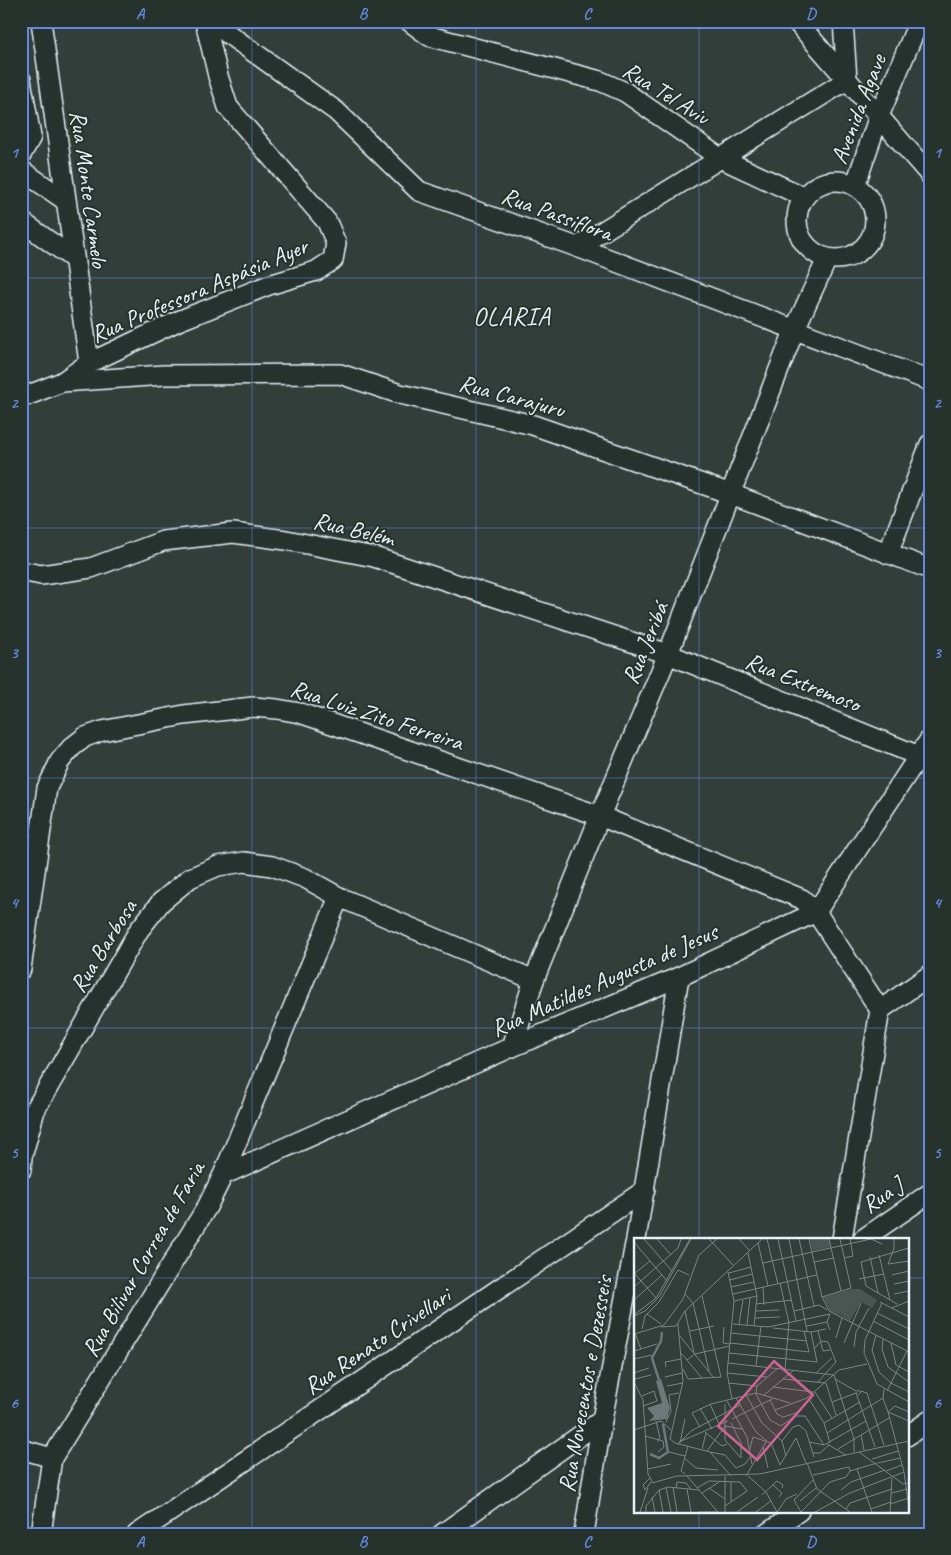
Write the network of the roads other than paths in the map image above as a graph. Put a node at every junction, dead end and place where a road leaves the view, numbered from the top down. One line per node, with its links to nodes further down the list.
1 (41, 21): 17 (street, Rua Monte Carmelo)
2 (205, 21): 23 (street, Rua Professora Aspásia Ayer)
3 (210, 21): 19 (street, Rua Passiflora)
4 (409, 21): 12 (street, Rua Tel Aviv)
5 (796, 21): 9 (street)
6 (843, 21): 9 (street)
7 (921, 32): 10 (street, Avenida Agave)
8 (21, 80): 11 (street)
9 (847, 80): 10 (street); 12 (street)
10 (879, 116): 14 (street); 15 (street, Avenida Agave)
11 (21, 155)
12 (720, 158): 16 (street, Rua Tel Aviv); 19 (street)
13 (21, 170): 17 (street)
14 (930, 176)
15 (856, 186): 16 (street); 20 (street)
16 (804, 198): 20 (street)
17 (66, 201): 21 (street, Rua Monte Carmelo)
18 (21, 220): 21 (street)
19 (577, 247): 22 (street, Rua Passiflora)
20 (827, 258): 22 (street, Rua Jeribá)
21 (74, 259): 23 (street, Rua Monte Carmelo)
22 (794, 330): 24 (street, Rua Passiflora); 28 (street, Rua Jeribá)
23 (88, 363): 25 (street, Rua Professora Aspásia Ayer)
24 (930, 381)
25 (62, 382): 26 (street, Rua Professora Aspásia Ayer); 28 (street, Rua Carajuru)
26 (21, 398)
27 (930, 444): 29 (street)
28 (731, 494): 29 (street, Rua Carajuru); 32 (street, Rua Jeribá)
29 (888, 554): 30 (street, Rua Carajuru)
30 (930, 569)
31 (21, 571): 32 (street, Rua Belém)
32 (668, 654): 34 (street, Rua Extremoso); 35 (street, Rua Jeribá)
33 (930, 739): 34 (street)
34 (919, 756): 37 (street)
35 (600, 816): 37 (street, Rua Luiz Zito Ferreira); 38 (street, Rua Luiz Zito Ferreira); 41 (street, Rua Jeribá)
36 (339, 897): 41 (street, Rua Barbosa); 44 (street, Rua Barbosa); 45 (street, Rua Bilivar Correa de Faria)
37 (816, 912): 40 (street, Rua Matildes Augusta de Jesus); 42 (street, Rua Luiz Zito Ferreira)
38 (21, 970)
39 (930, 975): 42 (street)
40 (679, 977): 43 (street, Rua Matildes Augusta de Jesus); 46 (street)
41 (534, 980): 43 (street, Rua Jeribá)
42 (880, 1010): 49 (street)
43 (512, 1048): 45 (street, Rua Matildes Augusta de Jesus)
44 (21, 1170)
45 (223, 1175): 56 (street, Rua Bilivar Correa de Faria)
46 (645, 1190): 48 (street); 59 (street, Rua Renato Crivellari)
47 (930, 1193): 50 (street, Rua J)
48 (636, 1238)
49 (842, 1238)
50 (865, 1238)
51 (634, 1249): 52 (street, Rua Novecentos e Dezesseis)
52 (602, 1420): 60 (street); 61 (street, Rua Novecentos e Dezesseis)
53 (930, 1420): 54 (street)
54 (908, 1435)
55 (21, 1449): 56 (street)
56 (52, 1458): 58 (street, Rua Bilivar Correa de Faria)
57 (797, 1512): 62 (street)
58 (41, 1534)
59 (137, 1534)
60 (442, 1534)
61 (584, 1534)
62 (766, 1534)

